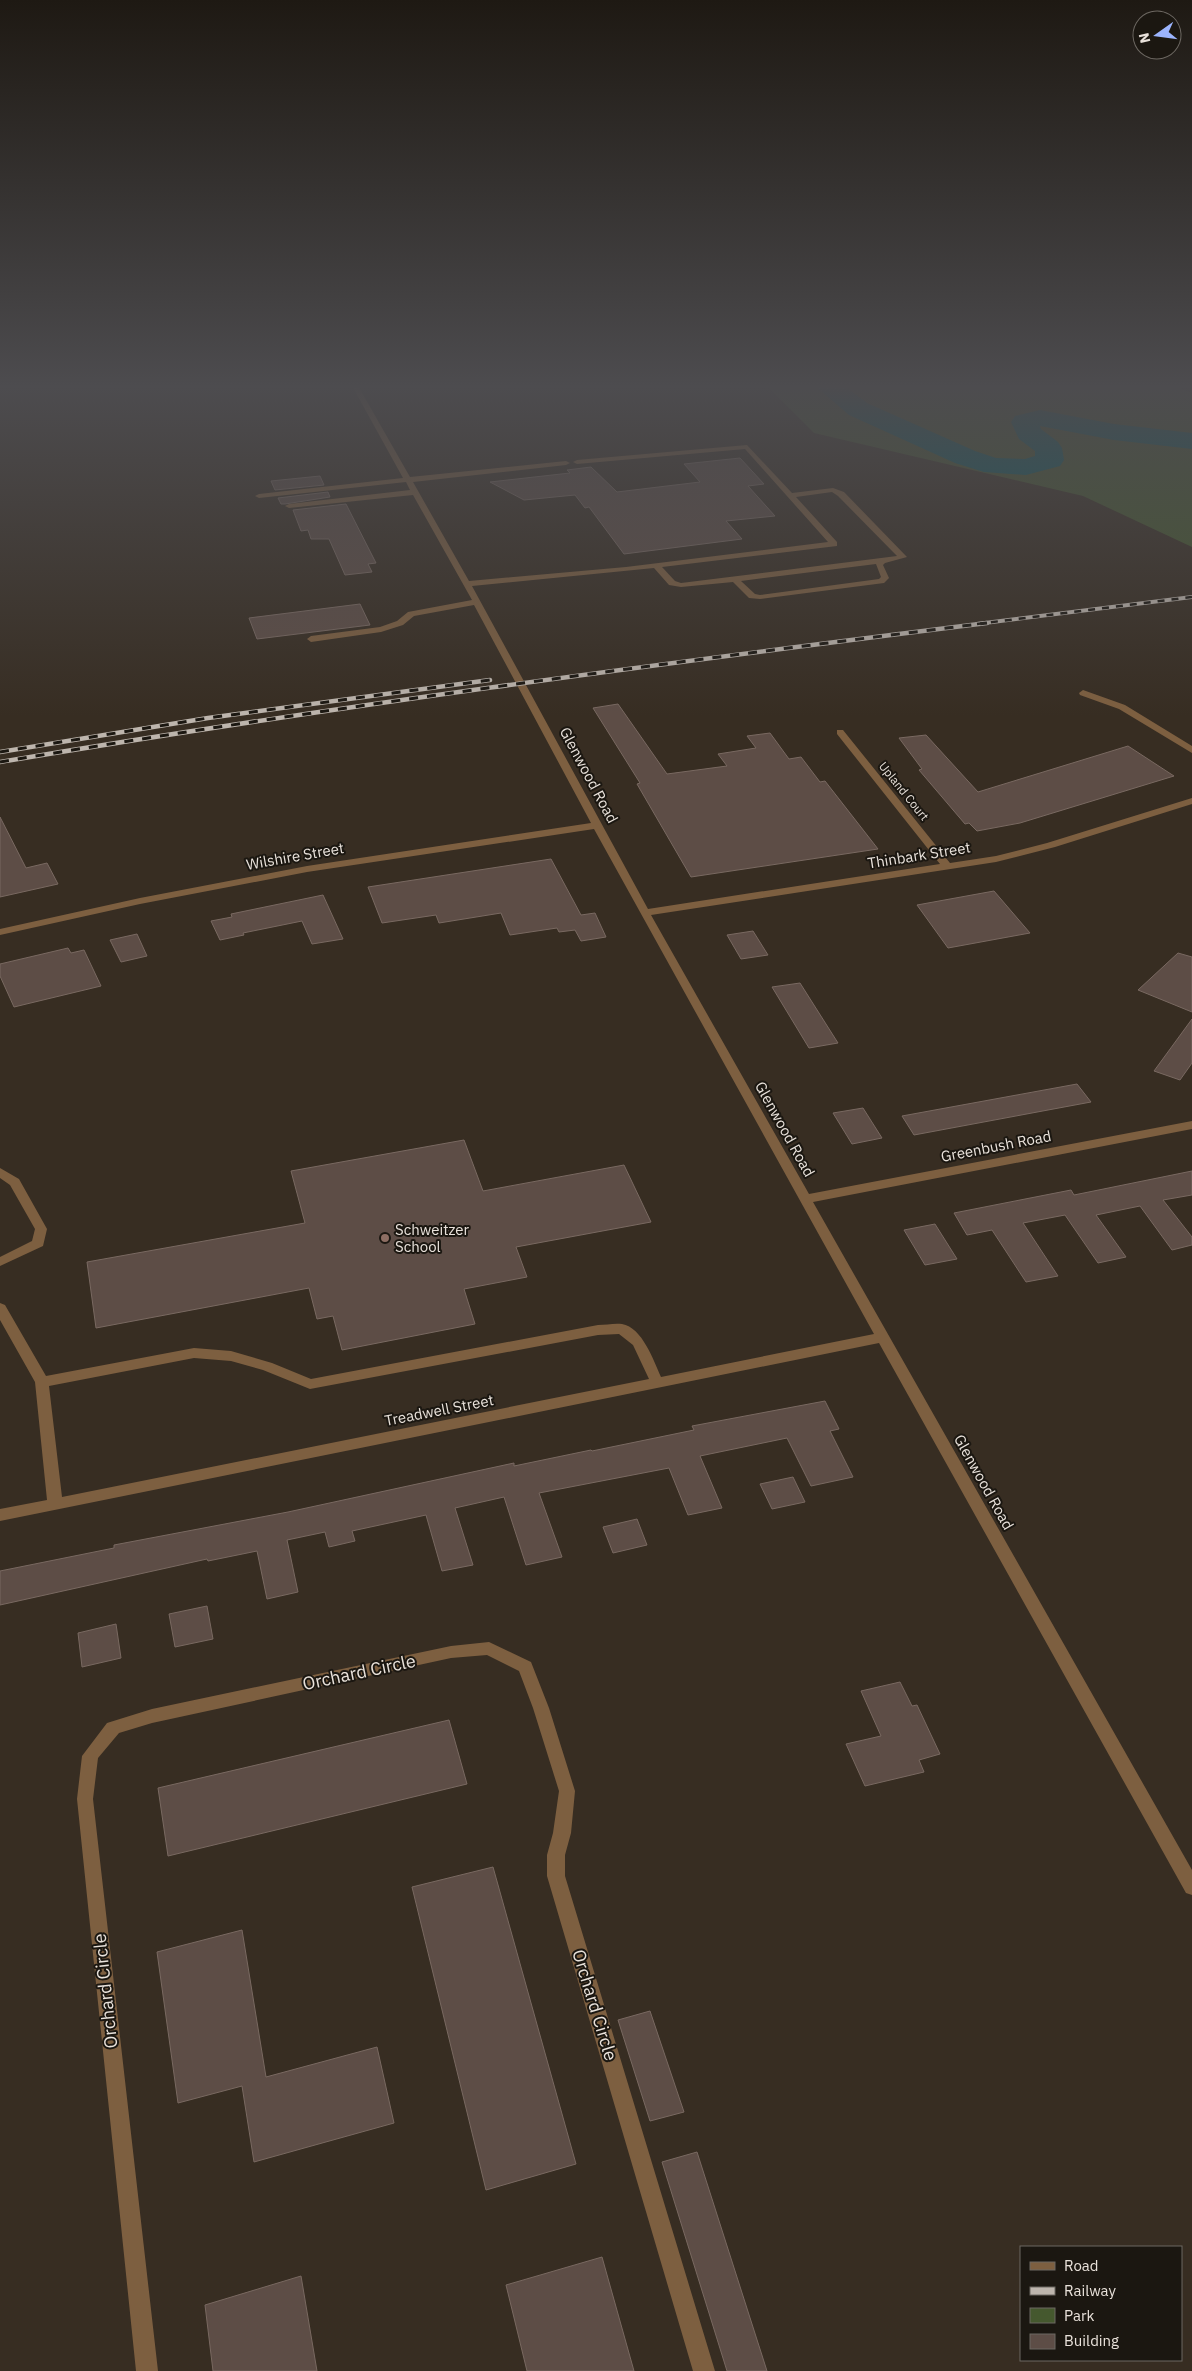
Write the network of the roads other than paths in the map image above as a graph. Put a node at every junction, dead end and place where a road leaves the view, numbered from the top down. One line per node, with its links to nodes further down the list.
1 (271, 495): 8 (street)
2 (355, 495): 9 (street)
3 (390, 495): 9 (street)
4 (416, 495): 14 (street, Glenwood Road)
5 (790, 495): 6 (street); 12 (street)
6 (793, 495)
7 (842, 495): 11 (street)
8 (259, 496)
9 (359, 498): 10 (street)
10 (289, 506)
11 (882, 561): 13 (street); 13 (street)
12 (656, 566): 13 (street); 14 (street)
13 (735, 579)
14 (467, 584): 15 (street, Glenwood Road)
15 (477, 602): 16 (street); 21 (street, Glenwood Road)
16 (311, 639)
17 (1083, 693): 19 (street)
18 (840, 732): 22 (street, Upland Court)
19 (1192, 750)
20 (1192, 802): 22 (street, Thinbark Street)
21 (598, 825): 23 (street, Glenwood Road); 24 (street, Wilshire Street)
22 (947, 866): 23 (street, Thinbark Street)
23 (646, 913): 27 (street, Glenwood Road)
24 (0, 932)
25 (1192, 1125): 27 (street, Greenbush Road)
26 (0, 1172): 28 (street)
27 (806, 1199): 30 (street, Glenwood Road)
28 (0, 1262)
29 (0, 1308): 31 (street)
30 (884, 1337): 32 (street, Treadwell Street); 35 (street, Glenwood Road)
31 (42, 1382): 32 (street); 33 (street)
32 (657, 1382): 33 (street, Treadwell Street)
33 (55, 1504): 34 (street, Treadwell Street)
34 (0, 1515)
35 (1192, 1887)
36 (147, 2371): 37 (street, Orchard Circle)
37 (704, 2371)

